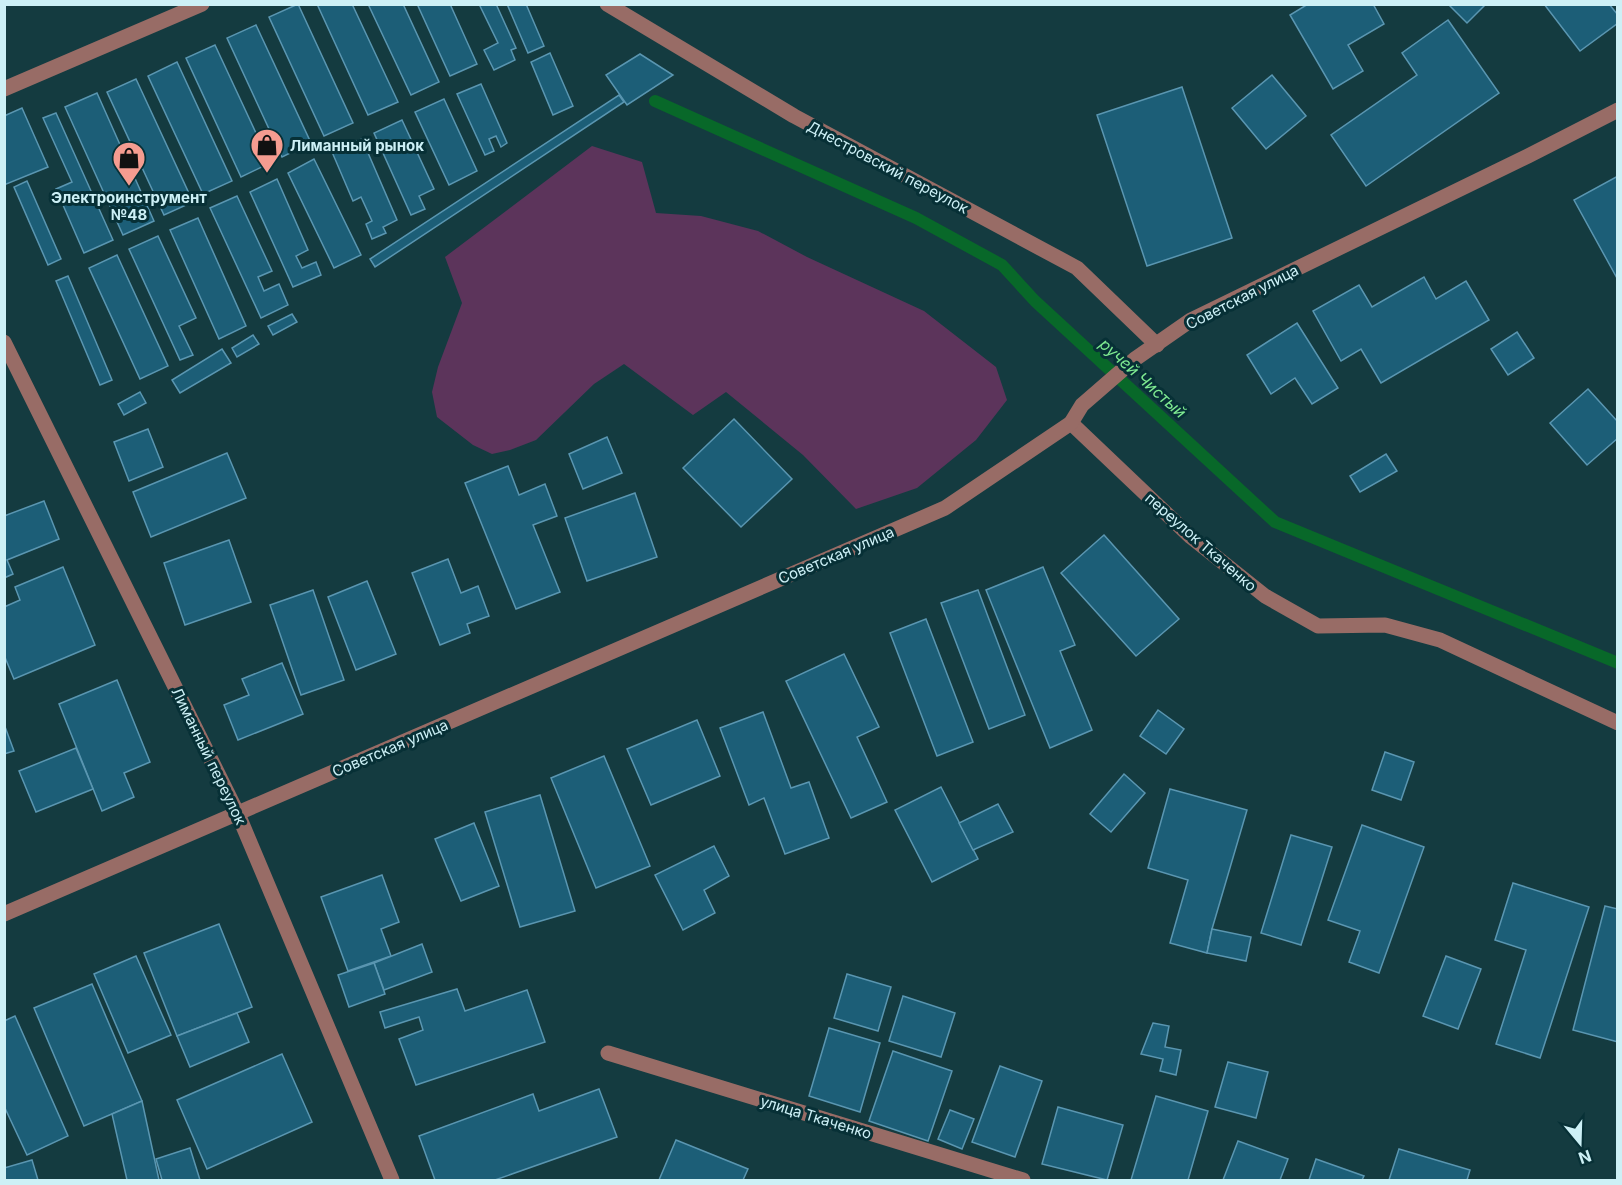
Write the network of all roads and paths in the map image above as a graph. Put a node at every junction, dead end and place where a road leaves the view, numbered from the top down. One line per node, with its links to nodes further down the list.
1 (202, 4): 3 (street)
2 (607, 4): 6 (street, Днестровский переулок)
3 (4, 89)
4 (1617, 110): 6 (street, Советская улица)
5 (4, 342): 9 (street, Лиманный переулок)
6 (1157, 345): 7 (street, Советская улица)
7 (1071, 423): 8 (street, переулок Ткаченко); 9 (street, Советская улица)
8 (1617, 723)
9 (238, 814): 10 (street, Советская улица); 12 (street, Лиманный переулок)
10 (4, 914)
11 (608, 1053): 13 (street, улица Ткаченко)
12 (392, 1180)
13 (1023, 1180)

